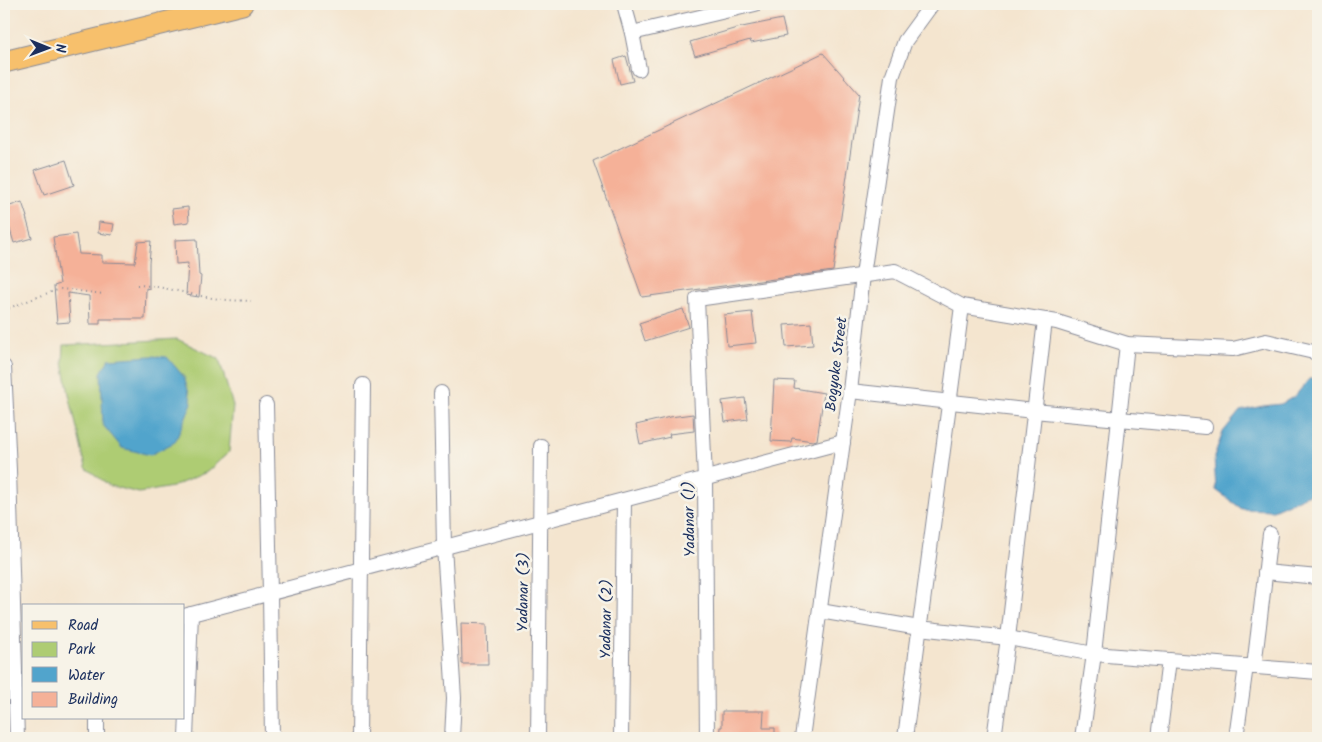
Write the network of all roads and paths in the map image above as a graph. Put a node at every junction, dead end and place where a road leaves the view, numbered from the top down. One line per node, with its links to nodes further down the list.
1 (242, 4): 6 (main road)
2 (624, 4): 5 (street)
3 (755, 4): 5 (street)
4 (932, 4): 8 (street, Bogyoke Street)
5 (632, 33): 7 (street)
6 (4, 62)
7 (639, 69)
8 (863, 275): 12 (street); 19 (street, Bogyoke Street); 28 (street, Yadanar (1))
9 (137, 285): 11 (path)
10 (104, 294): 13 (path)
11 (251, 301)
12 (962, 306): 14 (street); 21 (street)
13 (4, 310)
14 (1045, 320): 15 (street); 23 (street)
15 (1127, 344): 16 (street); 24 (street)
16 (1318, 353)
17 (4, 367): 43 (street)
18 (364, 385): 33 (street)
19 (850, 391): 21 (street); 26 (street, Bogyoke Street)
20 (441, 393): 32 (street)
21 (949, 402): 23 (street); 39 (street)
22 (266, 405): 36 (street)
23 (1034, 411): 24 (street); 40 (street)
24 (1120, 418): 25 (street); 41 (street)
25 (1206, 427)
26 (843, 442): 28 (street); 37 (street, Bogyoke Street)
27 (541, 446): 30 (street, Yadanar (3))
28 (705, 479): 29 (street); 55 (street, Yadanar (1))
29 (624, 500): 30 (street); 54 (street, Yadanar (2))
30 (540, 522): 32 (street); 53 (street, Yadanar (3))
31 (1270, 534): 34 (street)
32 (444, 547): 33 (street); 52 (street)
33 (361, 569): 36 (street); 51 (street)
34 (1265, 572): 35 (street); 44 (street)
35 (1318, 577)
36 (270, 593): 38 (street); 50 (street)
37 (820, 611): 39 (street); 56 (street, Bogyoke Street)
38 (187, 615): 49 (street)
39 (919, 628): 40 (street); 57 (street)
40 (1008, 638): 41 (street); 58 (street)
41 (1094, 654): 42 (street); 59 (street)
42 (1169, 660): 44 (street); 60 (street)
43 (14, 661): 47 (street)
44 (1250, 667): 45 (street); 61 (street)
45 (1318, 672)
46 (97, 720): 48 (street)
47 (17, 738)
48 (97, 738)
49 (186, 738)
50 (272, 738)
51 (359, 738)
52 (452, 738)
53 (538, 738)
54 (621, 738)
55 (707, 738)
56 (802, 738)
57 (905, 738)
58 (994, 738)
59 (1082, 738)
60 (1159, 738)
61 (1236, 738)

